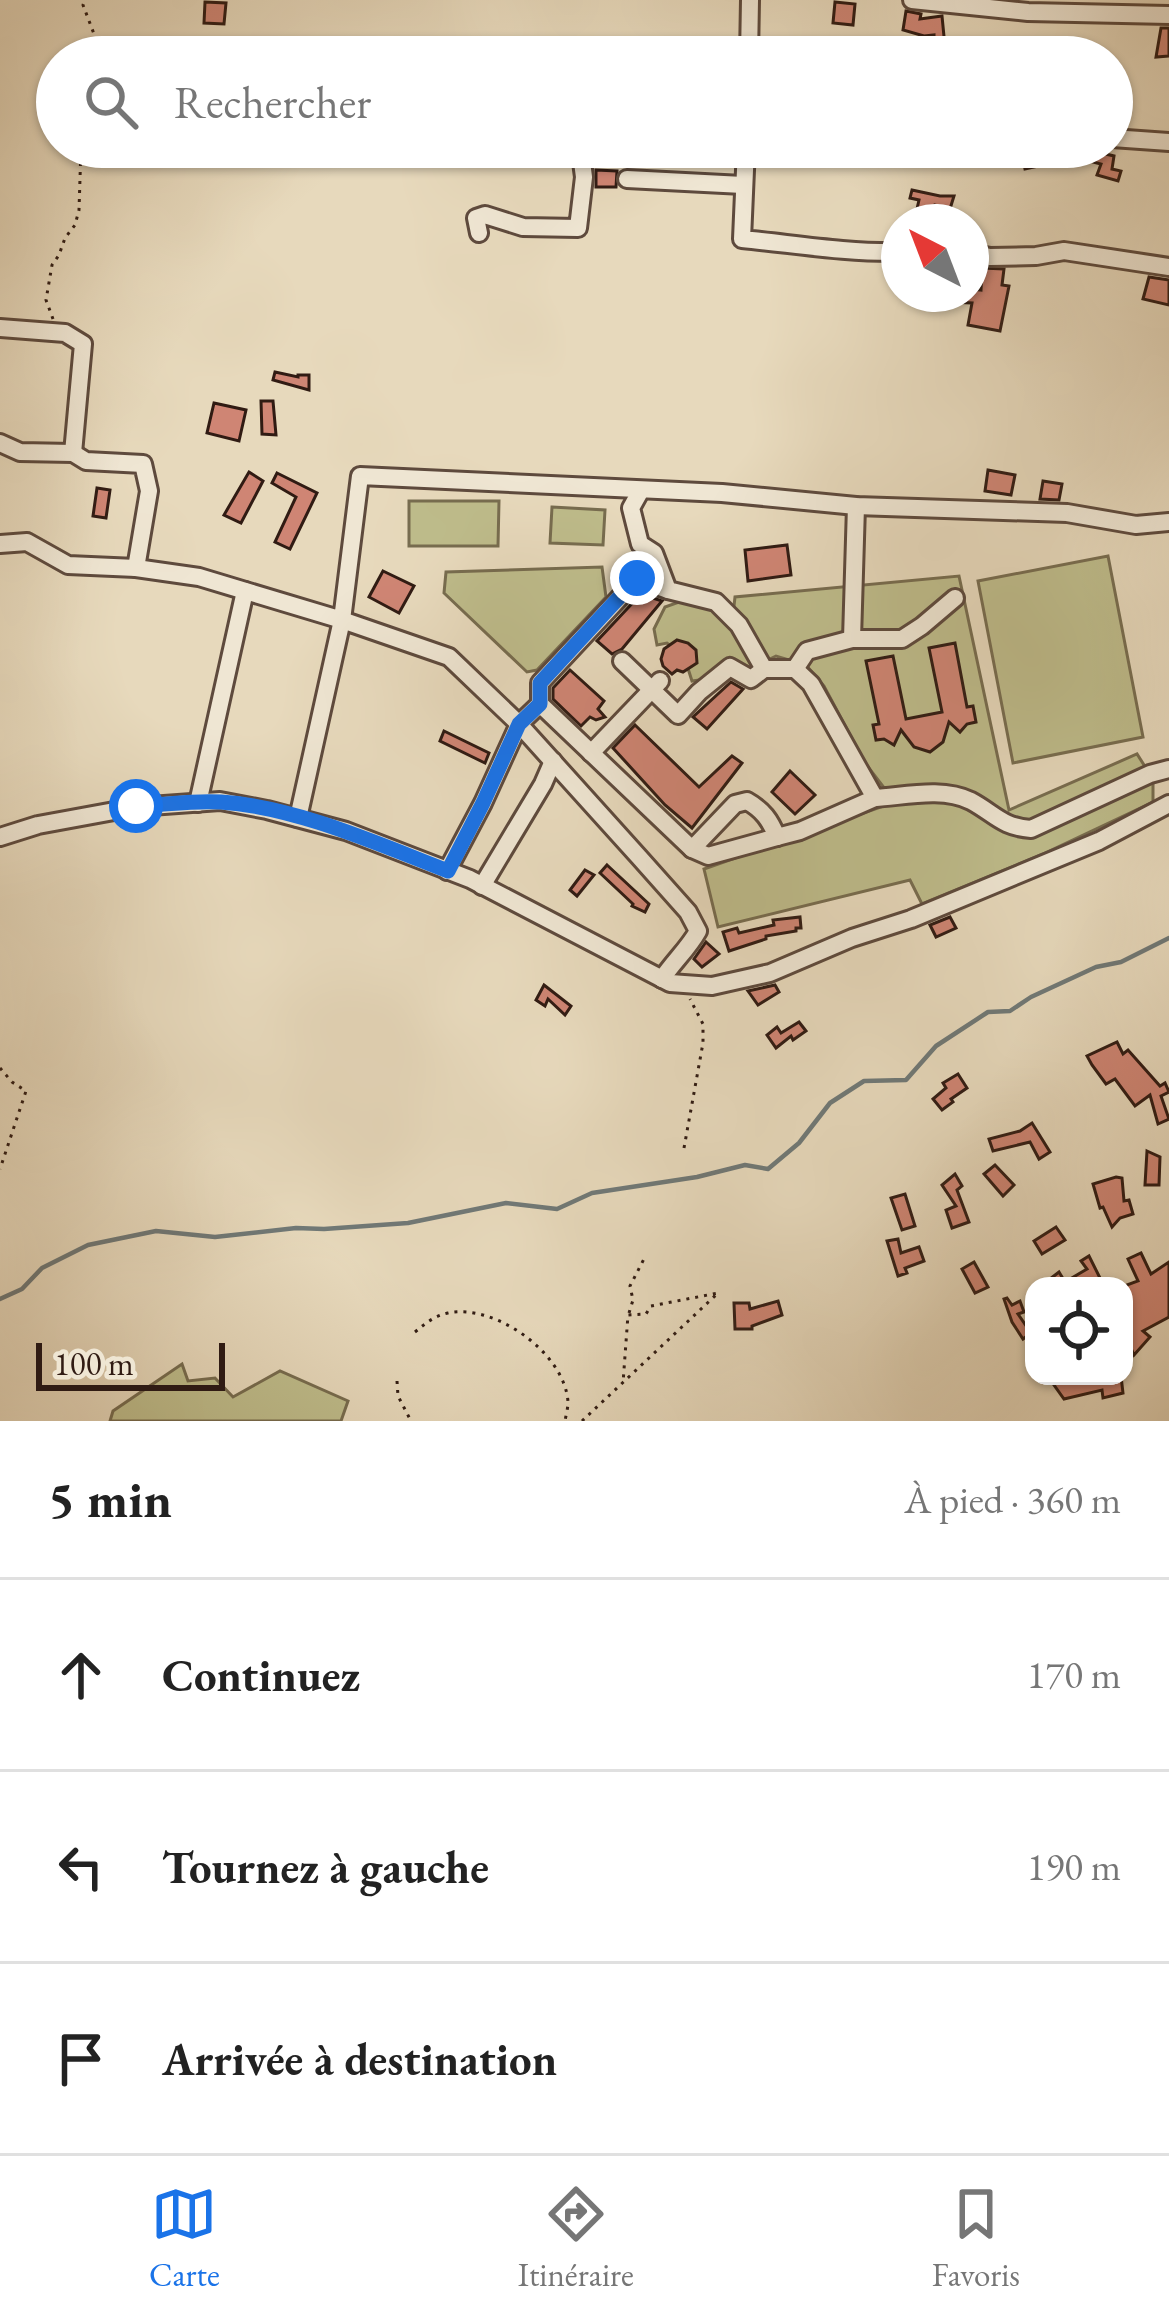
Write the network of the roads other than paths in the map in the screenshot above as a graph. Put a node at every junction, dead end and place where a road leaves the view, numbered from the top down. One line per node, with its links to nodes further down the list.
1 (750, 0): 5 (street)
2 (912, 0): 3 (street)
3 (1015, 5): 4 (street)
4 (1169, 15)
5 (749, 36)
6 (1133, 139): 7 (street)
7 (1169, 142)
8 (583, 168): 12 (street)
9 (744, 168): 11 (street)
10 (626, 179): 11 (street)
11 (743, 185): 13 (street)
12 (479, 233)
13 (881, 252)
14 (989, 256): 15 (street)
15 (1169, 267)
16 (0, 328): 18 (street)
17 (0, 443): 18 (street)
18 (74, 453): 23 (street)
19 (641, 490): 20 (street); 25 (street); 27 (street)
20 (856, 506): 21 (street); 28 (street)
21 (1169, 522)
22 (0, 544): 23 (street)
23 (136, 568): 24 (street)
24 (245, 590): 27 (street); 39 (street)
25 (668, 590): 30 (street); 33 (street)
26 (955, 598): 28 (street)
27 (342, 620): 34 (street); 41 (street)
28 (852, 639): 31 (street)
29 (622, 661): 32 (street)
30 (764, 668): 31 (street); 32 (street)
31 (795, 669): 38 (street)
32 (656, 686): 35 (street)
33 (540, 704): 34 (street); 35 (street)
34 (519, 724): 36 (street); 45 (street)
35 (592, 753): 44 (street)
36 (553, 761): 46 (street); 47 (street)
37 (1169, 769): 38 (street)
38 (875, 798): 43 (street)
39 (197, 803): 41 (street); 42 (street)
40 (1169, 804): 47 (street)
41 (298, 818): 45 (street)
42 (0, 837)
43 (777, 837): 44 (street); 44 (street)
44 (692, 849)
45 (448, 871): 46 (street)
46 (482, 886): 47 (street)
47 (662, 979)

